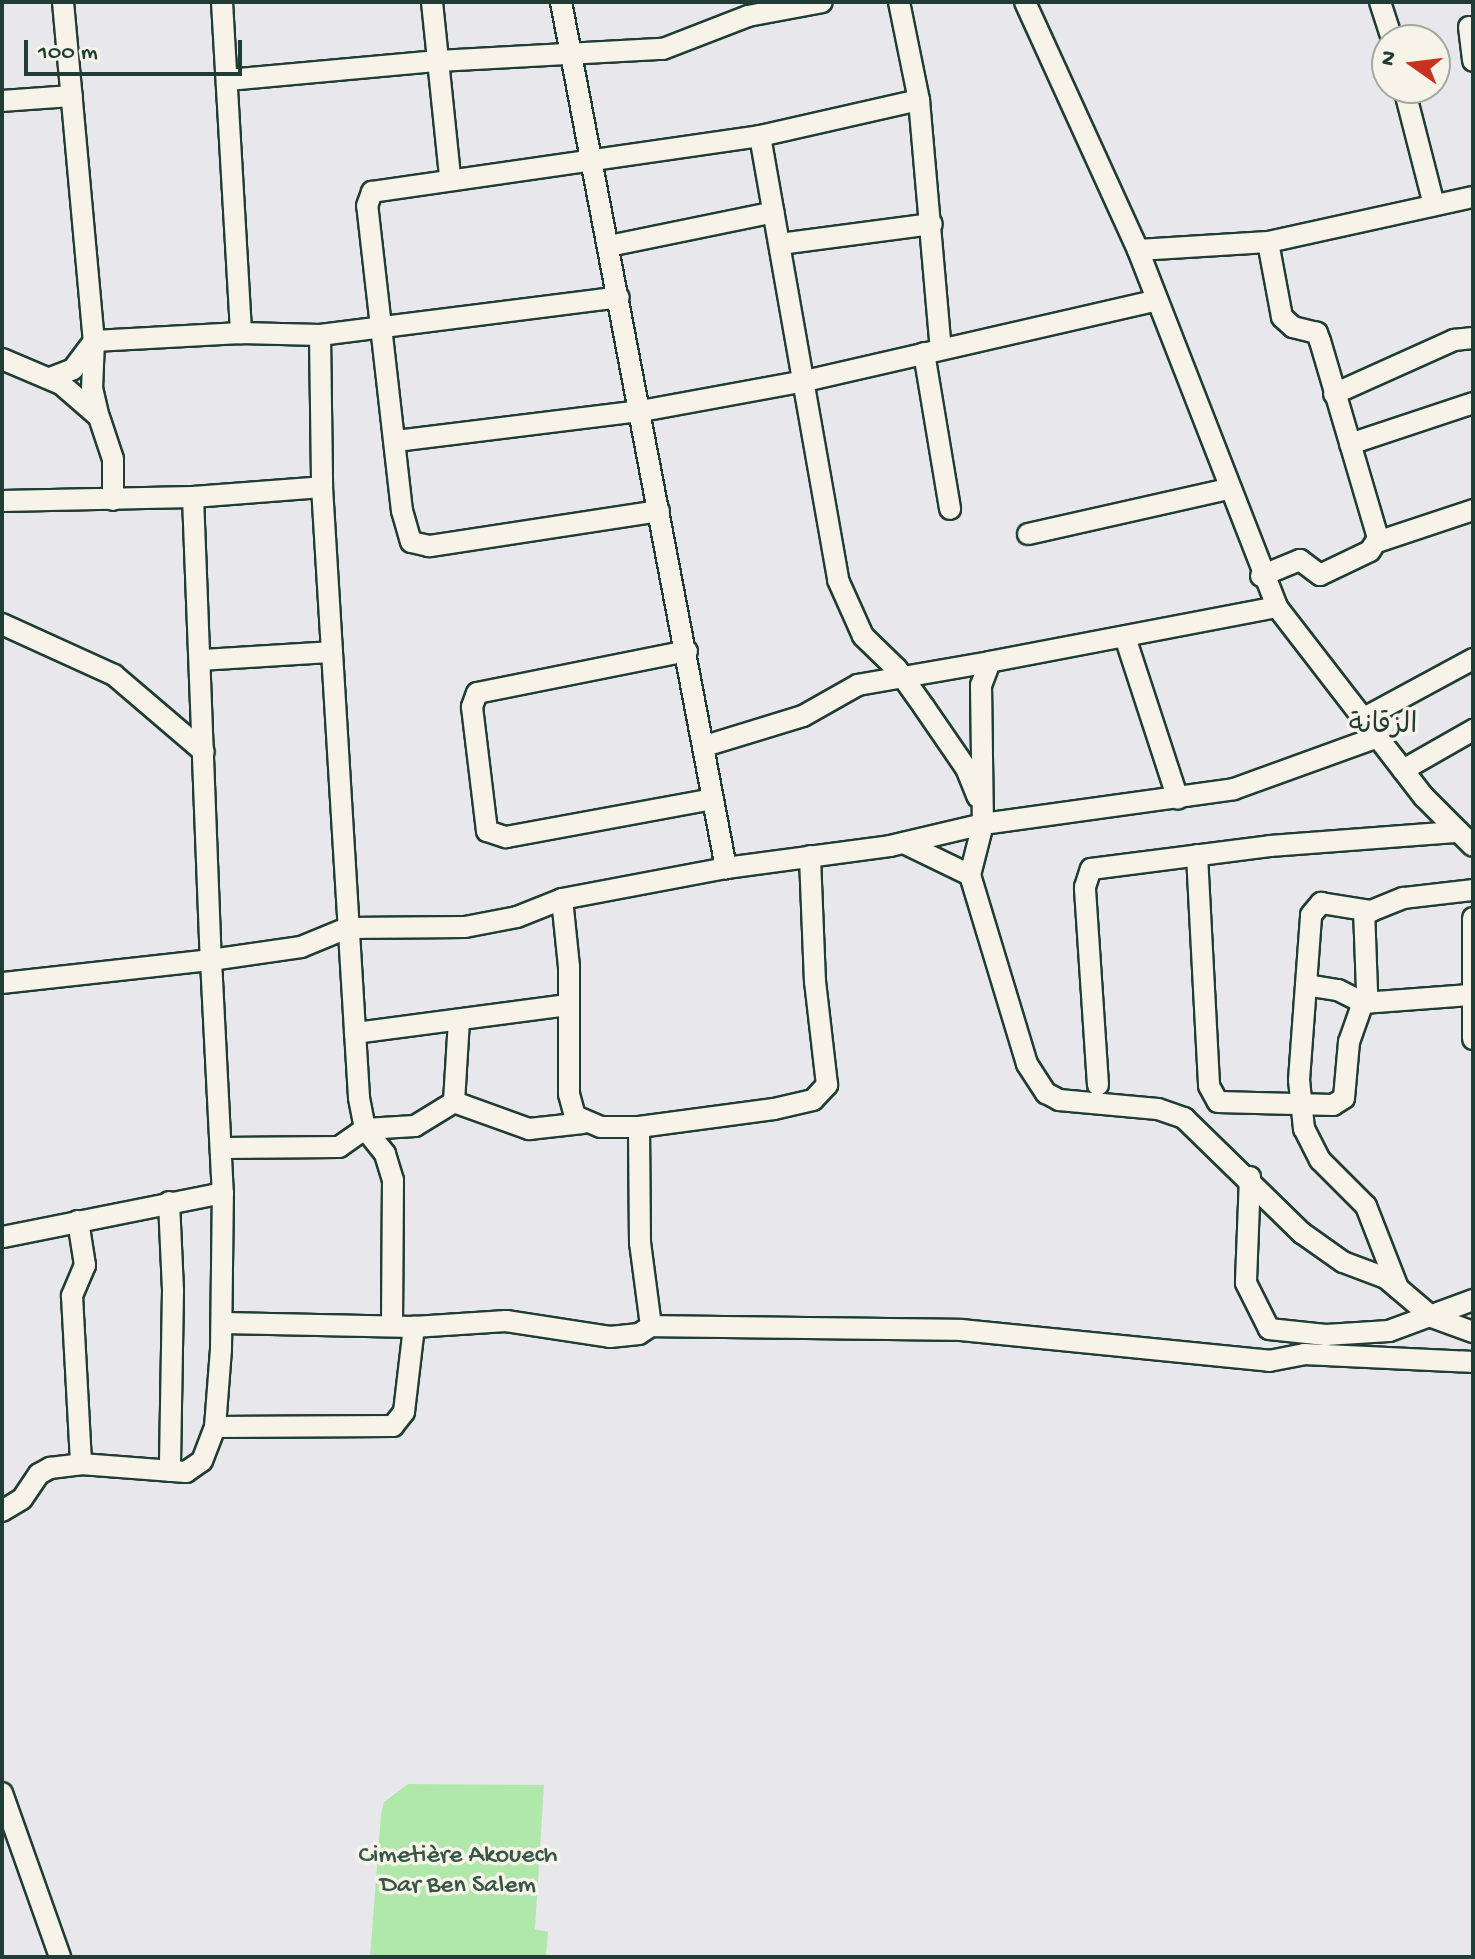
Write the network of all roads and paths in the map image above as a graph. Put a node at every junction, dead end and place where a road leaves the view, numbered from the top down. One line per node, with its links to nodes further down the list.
1 (63, 2): 15 (street)
2 (222, 2): 14 (street)
3 (432, 2): 12 (street)
4 (561, 2): 11 (street)
5 (822, 2): 11 (street)
6 (899, 2): 16 (street)
7 (1025, 2): 29 (street)
8 (1380, 2): 9 (street)
9 (1387, 24)
10 (1469, 27): 13 (street)
11 (572, 52): 12 (street); 20 (street)
12 (438, 61): 14 (street); 21 (street)
13 (1473, 61)
14 (228, 80): 33 (street)
15 (72, 96): 17 (street); 36 (street)
16 (919, 100): 19 (street); 25 (street)
17 (2, 101)
18 (1408, 104): 23 (street)
19 (760, 136): 20 (street); 24 (street)
20 (593, 157): 21 (street); 28 (street)
21 (450, 177): 32 (street)
22 (1473, 197): 23 (street)
23 (1434, 205): 26 (street)
24 (774, 212): 27 (street); 28 (street)
25 (932, 224): 27 (street); 37 (street)
26 (1268, 242): 29 (street); 41 (street)
27 (780, 244): 40 (street)
28 (609, 246): 30 (street)
29 (1138, 250): 31 (street)
30 (619, 297): 32 (street); 43 (street)
31 (1155, 301): 37 (street); 48 (street)
32 (381, 330): 34 (street); 45 (street)
33 (241, 333): 34 (street); 36 (street)
34 (320, 335): 47 (street)
35 (1473, 338): 41 (street)
36 (94, 341): 39 (street); 44 (street)
37 (933, 351): 40 (street); 52 (street)
38 (2, 359): 39 (street)
39 (50, 378): 44 (street)
40 (805, 381): 43 (street); 66 (street)
41 (1334, 394): 46 (street)
42 (1473, 403): 46 (street)
43 (641, 411): 45 (street); 54 (street)
44 (99, 417): 50 (street)
45 (396, 441): 54 (street)
46 (1350, 444): 56 (street)
47 (322, 487): 49 (street); 62 (street)
48 (1227, 489): 55 (street); 57 (street)
49 (193, 497): 50 (street); 64 (street)
50 (113, 500): 51 (street)
51 (2, 501)
52 (950, 509)
53 (1473, 510): 56 (street)
54 (659, 511): 61 (street)
55 (1028, 534)
56 (1377, 542): 57 (street)
57 (1261, 576): 58 (street)
58 (1277, 607): 60 (street); 67 (street)
59 (2, 624): 71 (street)
60 (1125, 637): 65 (street); 74 (street)
61 (687, 651): 70 (street); 73 (street)
62 (332, 652): 64 (street); 86 (street)
63 (1473, 659): 67 (street)
64 (201, 660): 71 (street)
65 (990, 662): 66 (street); 75 (street)
66 (901, 675): 70 (street); 75 (street)
67 (1364, 718): 69 (street)
68 (1473, 730): 72 (street)
69 (1378, 737): 72 (street); 74 (street)
70 (705, 746): 73 (street)
71 (204, 752): 87 (street)
72 (1403, 770): 76 (street)
73 (713, 799): 80 (street)
74 (1178, 799): 75 (street)
75 (983, 817): 77 (street); 81 (street)
76 (1466, 839): 78 (street)
77 (904, 843): 79 (street); 81 (street)
78 (1197, 855): 96 (street); 98 (street)
79 (810, 856): 80 (street); 100 (street)
80 (726, 868): 83 (street)
81 (970, 875): 103 (street)
82 (1473, 890): 84 (street)
83 (562, 899): 86 (street); 92 (street)
84 (1364, 911): 89 (street); 91 (street)
85 (1473, 918): 90 (street)
86 (347, 928): 87 (street); 94 (street)
87 (211, 960): 88 (street); 102 (street)
88 (2, 983)
89 (1306, 985): 91 (street); 98 (street)
90 (1471, 985): 91 (street); 95 (street)
91 (1363, 1003): 98 (street)
92 (567, 1005): 93 (street); 99 (street)
93 (459, 1020): 94 (street); 97 (street)
94 (355, 1033): 101 (street)
95 (1473, 1039)
96 (1098, 1085)
97 (454, 1102): 99 (street); 101 (street)
98 (1302, 1102): 108 (street)
99 (583, 1123): 100 (street)
100 (639, 1127): 113 (street)
101 (365, 1129): 102 (street); 112 (street)
102 (221, 1148): 104 (street)
103 (1250, 1177): 108 (street); 110 (street)
104 (223, 1193): 105 (street); 111 (street)
105 (169, 1202): 106 (street); 119 (street)
106 (78, 1221): 107 (street); 118 (street)
107 (2, 1237)
108 (1398, 1288): 110 (street)
109 (1473, 1300): 110 (street)
110 (1432, 1317): 115 (street)
111 (223, 1323): 112 (street); 117 (street)
112 (392, 1326): 114 (street)
113 (651, 1326): 114 (street); 116 (street)
114 (414, 1327): 117 (street)
115 (1473, 1332)
116 (1473, 1362)
117 (215, 1427): 119 (street)
118 (81, 1464): 119 (street); 120 (street)
119 (170, 1471)
120 (2, 1511)
121 (2, 1793): 122 (street)
122 (60, 1957)

